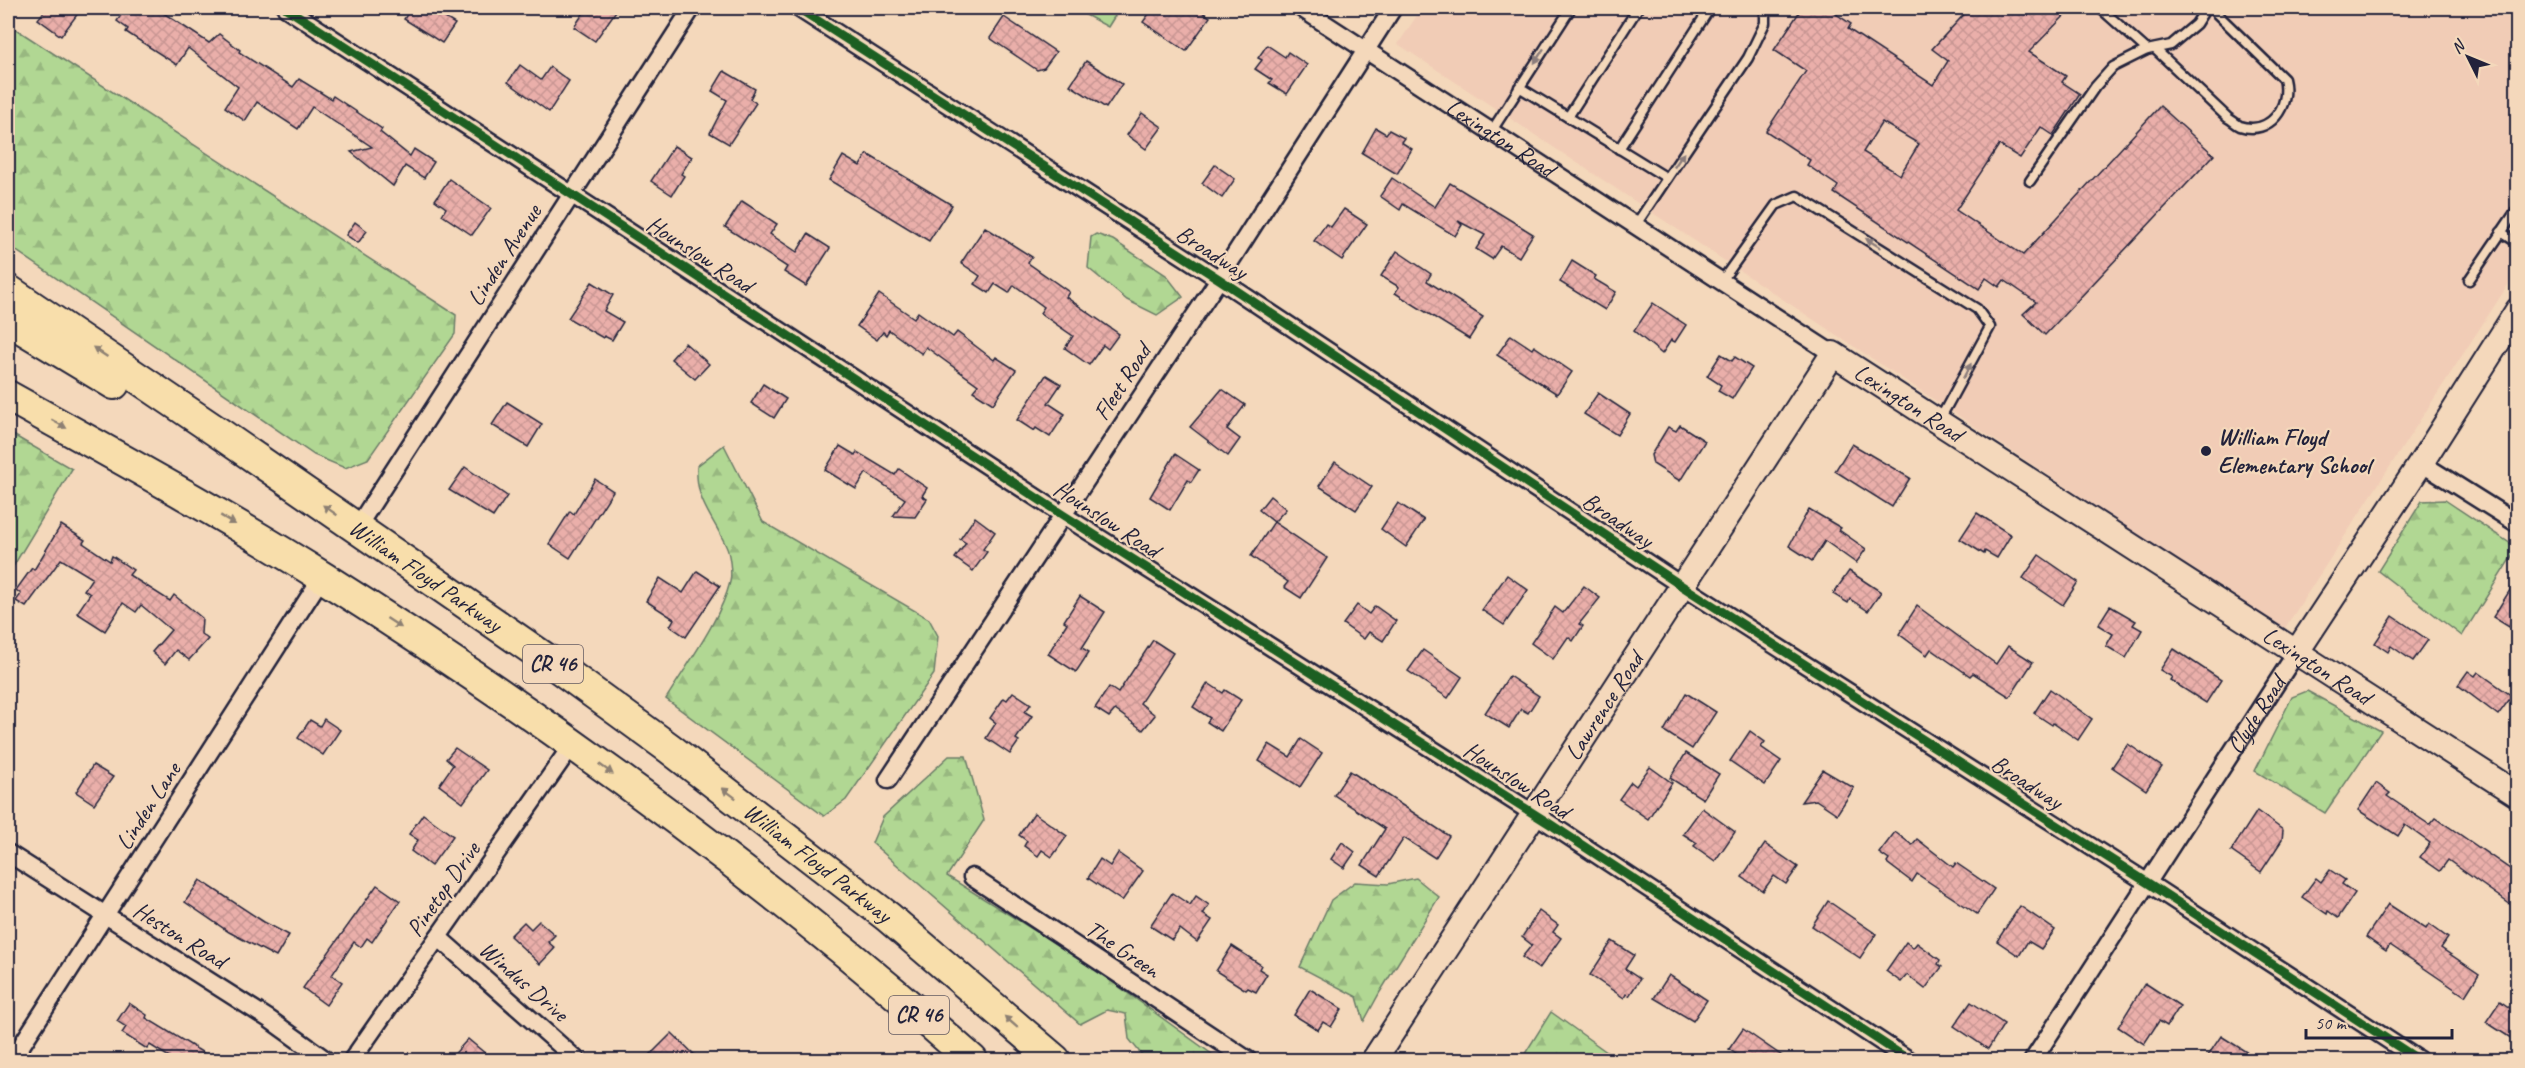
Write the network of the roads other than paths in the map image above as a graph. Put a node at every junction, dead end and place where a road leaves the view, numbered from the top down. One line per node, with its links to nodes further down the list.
1 (286, 8): 21 (street, Hounslow Road)
2 (692, 8): 21 (street, Linden Avenue)
3 (798, 8): 26 (street, Broadway)
4 (1301, 8): 13 (street, Lexington Road)
5 (1393, 8): 13 (street, Fleet Road)
6 (1571, 8): 15 (lane, one-way to 15)
7 (1638, 8): 16 (lane)
8 (1710, 8): 18 (lane)
9 (1762, 8): 19 (lane, one-way to 9)
10 (2100, 8): 14 (lane)
11 (2206, 8): 14 (lane)
12 (2211, 8): 14 (lane)
13 (1366, 50): 17 (street, Lexington Road); 26 (street, Fleet Road)
14 (2151, 50): 20 (lane)
15 (1519, 87): 16 (lane); 17 (lane)
16 (1568, 117): 18 (lane)
17 (1491, 132): 23 (street, Lexington Road)
18 (1619, 149): 19 (lane)
19 (1667, 178): 23 (lane)
20 (2030, 181)
21 (572, 194): 37 (street, Hounslow Road); 39 (street, Linden Avenue)
22 (2517, 208): 24 (lane)
23 (1635, 226): 28 (street, Lexington Road)
24 (2501, 232): 25 (lane); 27 (lane)
25 (2517, 243)
26 (1219, 279): 37 (street, Fleet Road); 41 (street, Broadway)
27 (2469, 280)
28 (1721, 282): 32 (street, Lexington Road); 34 (lane, one-way to 28)
29 (8, 290): 35 (highway, William Floyd Parkway / CR 46, one-way to 29)
30 (2517, 309): 36 (street, Clyde Road)
31 (8, 320): 35 (highway)
32 (1833, 354): 34 (street, Lexington Road); 41 (street, Lawrence Road)
33 (8, 396): 40 (highway, CR 46, one-way to 40)
34 (1938, 422): 42 (street, Lexington Road)
35 (222, 435): 39 (highway, William Floyd Parkway / CR 46, one-way to 35)
36 (2421, 463): 38 (street); 42 (street, Clyde Road)
37 (1063, 515): 44 (street, Fleet Road); 46 (street, Hounslow Road)
38 (2517, 524)
39 (357, 529): 57 (highway, William Floyd Parkway / CR 46, one-way to 39)
40 (322, 577): 43 (highway, CR 46, one-way to 43); 50 (street, Linden Lane)
41 (1682, 586): 46 (street, Lawrence Road); 49 (street, Broadway)
42 (2296, 653): 45 (street, Lexington Road); 49 (street, Clyde Road)
43 (572, 745): 51 (street, Pinetop Drive); 56 (highway, CR 46, one-way to 56)
44 (888, 780)
45 (2517, 795)
46 (1533, 814): 59 (street, Lawrence Road); 60 (street, Hounslow Road)
47 (8, 853): 50 (street, Heston Road)
48 (972, 877): 58 (street, The Green)
49 (2148, 883): 61 (street, Clyde Road); 62 (street, Broadway)
50 (106, 916): 52 (street, Linden Lane); 53 (street, Heston Road)
51 (438, 938): 54 (street, Pinetop Drive); 55 (street, Windus Drive)
52 (12, 1060)
53 (326, 1060)
54 (352, 1060)
55 (577, 1060)
56 (972, 1060)
57 (1055, 1060)
58 (1248, 1060)
59 (1374, 1060)
60 (1909, 1060)
61 (2033, 1060)
62 (2419, 1060)

